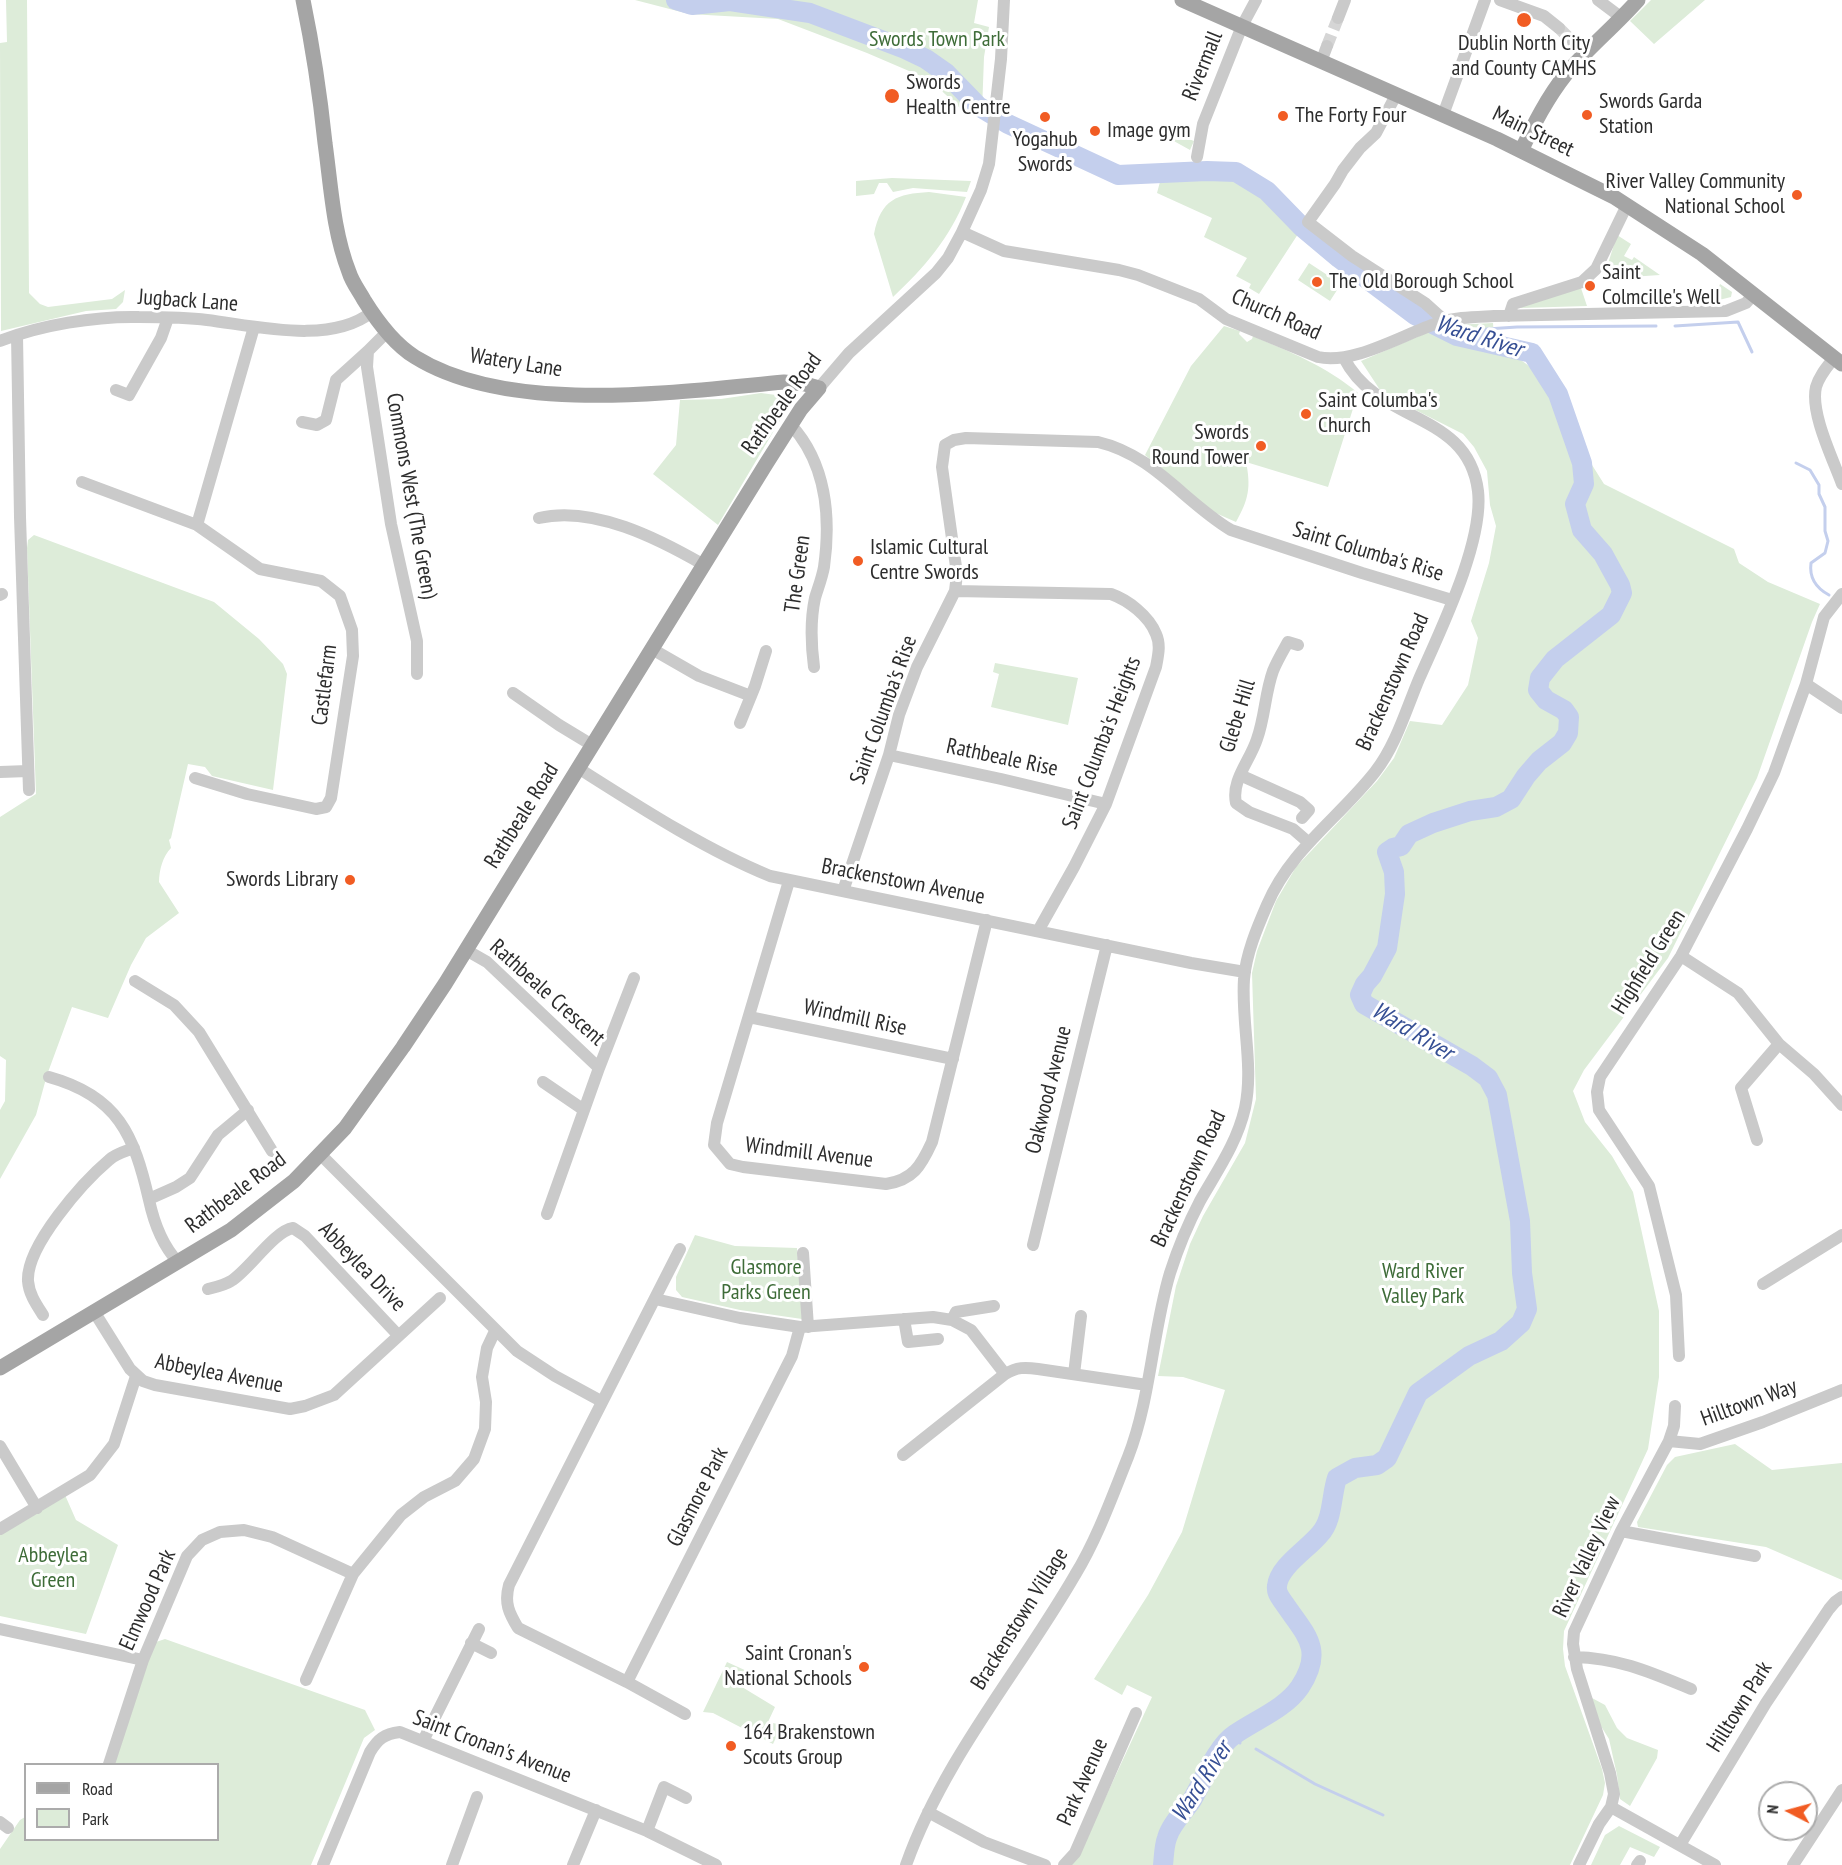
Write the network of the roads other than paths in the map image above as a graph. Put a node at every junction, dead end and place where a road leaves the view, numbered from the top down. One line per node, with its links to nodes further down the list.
1 (303, 0): 25 (main road, Watery Lane)
2 (1004, 0): 23 (street, Rathbeale Road)
3 (1182, 0): 12 (main road, Main Street)
4 (1256, 0): 12 (street, Rivermall)
5 (1345, 0): 10 (street)
6 (1485, 0): 19 (street)
7 (1500, 0): 13 (street)
8 (1598, 0): 11 (street)
9 (1638, 0): 11 (main road)
10 (1338, 18)
11 (1622, 18): 16 (main road)
12 (1242, 26): 17 (main road, Main Street); 21 (street, Rivermall)
13 (1559, 28)
14 (1573, 42): 16 (street)
15 (1327, 46): 17 (street)
16 (1585, 53): 20 (main road)
17 (1321, 62): 18 (main road, Main Street)
18 (1396, 95): 19 (main road, Main Street); 28 (street)
19 (1443, 116): 20 (main road, Main Street)
20 (1521, 151): 22 (main road, Main Street)
21 (1197, 157)
22 (1627, 205): 24 (main road, Main Street); 26 (street)
23 (962, 232): 34 (street, Church Road); 36 (street, Rathbeale Road)
24 (1754, 294): 26 (street, Church Road); 35 (main road, Main Street)
25 (372, 312): 29 (street, Jugback Lane); 30 (main road, Watery Lane)
26 (1509, 316): 28 (street, Church Road)
27 (168, 318): 29 (street, Jugback Lane); 31 (street, Jugback Lane); 37 (street)
28 (1442, 322): 34 (street, Church Road)
29 (254, 327): 43 (street)
30 (387, 332): 33 (street); 36 (main road, Watery Lane)
31 (17, 335): 32 (street, Jugback Lane); 61 (street)
32 (0, 341)
33 (368, 351): 38 (street); 52 (street, Commons West (The Green))
34 (1344, 358): 47 (street, Brackenstown Road)
35 (1838, 361): 41 (street)
36 (819, 388): 39 (main road, Rathbeale Road)
37 (116, 390)
38 (302, 422)
39 (791, 425): 44 (main road, Rathbeale Road); 51 (street, The Green)
40 (82, 482): 43 (street, Castlefarm)
41 (1842, 484)
42 (539, 518): 44 (street)
43 (197, 525): 64 (street, Castlefarm)
44 (704, 565): 49 (main road, Rathbeale Road)
45 (955, 591): 47 (street, Saint Columba's Rise); 59 (street, Saint Columba's Rise); 66 (street, Saint Columba's Heights)
46 (1842, 594): 53 (street, Highfield Green)
47 (1452, 600): 68 (street, Brackenstown Road)
48 (1298, 645): 63 (street, Glebe Hill)
49 (652, 649): 55 (street); 58 (main road, Rathbeale Road)
50 (766, 651): 55 (street)
51 (814, 667)
52 (417, 674)
53 (1806, 684): 56 (street); 75 (street, Highfield Green)
54 (513, 693): 58 (street)
55 (752, 696): 57 (street)
56 (1842, 708)
57 (740, 723)
58 (592, 745): 60 (main road, Rathbeale Road)
59 (889, 755): 66 (street, Rathbeale Rise); 70 (street, Saint Columba's Rise)
60 (578, 768): 69 (street, Brackenstown Avenue); 74 (main road, Rathbeale Road)
61 (28, 771): 62 (street); 65 (street)
62 (0, 772)
63 (1240, 775): 67 (street); 68 (street, Glebe Hill)
64 (195, 778)
65 (29, 790)
66 (1106, 804): 72 (street, Saint Columba's Heights)
67 (1302, 818)
68 (1308, 842): 76 (street, Brackenstown Road)
69 (789, 881): 70 (street, Brackenstown Avenue); 79 (street, Windmill Avenue)
70 (843, 891): 71 (street, Brackenstown Avenue)
71 (987, 920): 72 (street, Brackenstown Avenue); 81 (street, Windmill Avenue)
72 (1038, 931): 73 (street, Brackenstown Avenue)
73 (1107, 945): 76 (street, Brackenstown Avenue); 95 (street, Oakwood Avenue)
74 (466, 950): 82 (street, Rathbeale Crescent); 91 (main road, Rathbeale Road)
75 (1681, 956): 80 (street); 113 (street, Highfield Green)
76 (1245, 972): 118 (street, Brackenstown Road)
77 (634, 978): 82 (street, Rathbeale Crescent)
78 (135, 981): 86 (street)
79 (748, 1017): 81 (street, Windmill Rise); 81 (street, Windmill Avenue)
80 (1779, 1044): 85 (street); 88 (street)
81 (953, 1059)
82 (599, 1068): 87 (street, Rathbeale Crescent)
83 (49, 1077): 89 (street)
84 (543, 1082): 87 (street)
85 (1842, 1105)
86 (248, 1110): 90 (street); 92 (street)
87 (584, 1110): 93 (street, Rathbeale Crescent)
88 (1757, 1140)
89 (134, 1148): 92 (street); 105 (street)
90 (272, 1151)
91 (321, 1155): 98 (main road, Rathbeale Road); 110 (street)
92 (149, 1199): 98 (street)
93 (547, 1214)
94 (1842, 1235): 99 (street)
95 (1033, 1245)
96 (680, 1249): 102 (street)
97 (803, 1253): 109 (street, Glasmore Park)
98 (178, 1262): 104 (main road, Rathbeale Road)
99 (1763, 1284)
100 (208, 1289): 111 (street, Abbeylea Drive)
101 (440, 1298): 111 (street, Abbeylea Avenue)
102 (655, 1299): 109 (street); 120 (street)
103 (994, 1306): 108 (street)
104 (94, 1313): 114 (main road, Rathbeale Road); 117 (street, Abbeylea Avenue)
105 (43, 1315)
106 (1081, 1316): 116 (street)
107 (904, 1319): 108 (street); 109 (street); 112 (street)
108 (952, 1320): 115 (street)
109 (804, 1327): 138 (street, Glasmore Park)
110 (495, 1331): 120 (street); 129 (street)
111 (398, 1335): 117 (street, Abbeylea Avenue)
112 (938, 1339)
113 (1679, 1356)
114 (0, 1368)
115 (1005, 1374): 116 (street); 124 (street)
116 (1074, 1374): 118 (street)
117 (136, 1376): 125 (street)
118 (1147, 1385): 149 (street, Brackenstown Village)
119 (1842, 1390): 122 (street, Hilltown Way)
120 (601, 1401): 138 (street)
121 (1675, 1406): 122 (street, River Valley View)
122 (1669, 1441): 127 (street, River Valley View)
123 (0, 1446): 125 (street)
124 (903, 1455)
125 (37, 1508): 126 (street)
126 (0, 1529)
127 (1622, 1531): 128 (street); 135 (street, River Valley View)
128 (1755, 1556)
129 (353, 1574): 136 (street, Elmwood Park); 137 (street)
130 (1842, 1597): 151 (street, Hilltown Park)
131 (0, 1629): 136 (street)
132 (478, 1629): 133 (street)
133 (471, 1643): 134 (street); 142 (street)
134 (491, 1653)
135 (1574, 1657): 139 (street); 147 (street, River Valley View)
136 (143, 1660): 143 (street, Elmwood Park)
137 (306, 1680)
138 (627, 1682): 141 (street)
139 (1691, 1689)
140 (1136, 1713): 158 (street, Park Avenue)
141 (685, 1714)
142 (423, 1741): 148 (street, Saint Cronan's Avenue); 152 (street, Saint Cronan's Avenue)
143 (109, 1763)
144 (1842, 1790): 161 (street)
145 (477, 1797): 153 (street)
146 (686, 1798): 150 (street)
147 (1611, 1807): 151 (street); 159 (street)
148 (596, 1810): 150 (street, Saint Cronan's Avenue); 154 (street)
149 (928, 1812): 156 (street, Brackenstown Village); 157 (street)
150 (646, 1831): 155 (street, Saint Cronan's Avenue)
151 (1680, 1845): 160 (street)
152 (323, 1865)
153 (452, 1865)
154 (573, 1865)
155 (716, 1865)
156 (906, 1865)
157 (1045, 1865)
158 (1064, 1865)
159 (1579, 1865)
160 (1715, 1865)
161 (1793, 1865)

